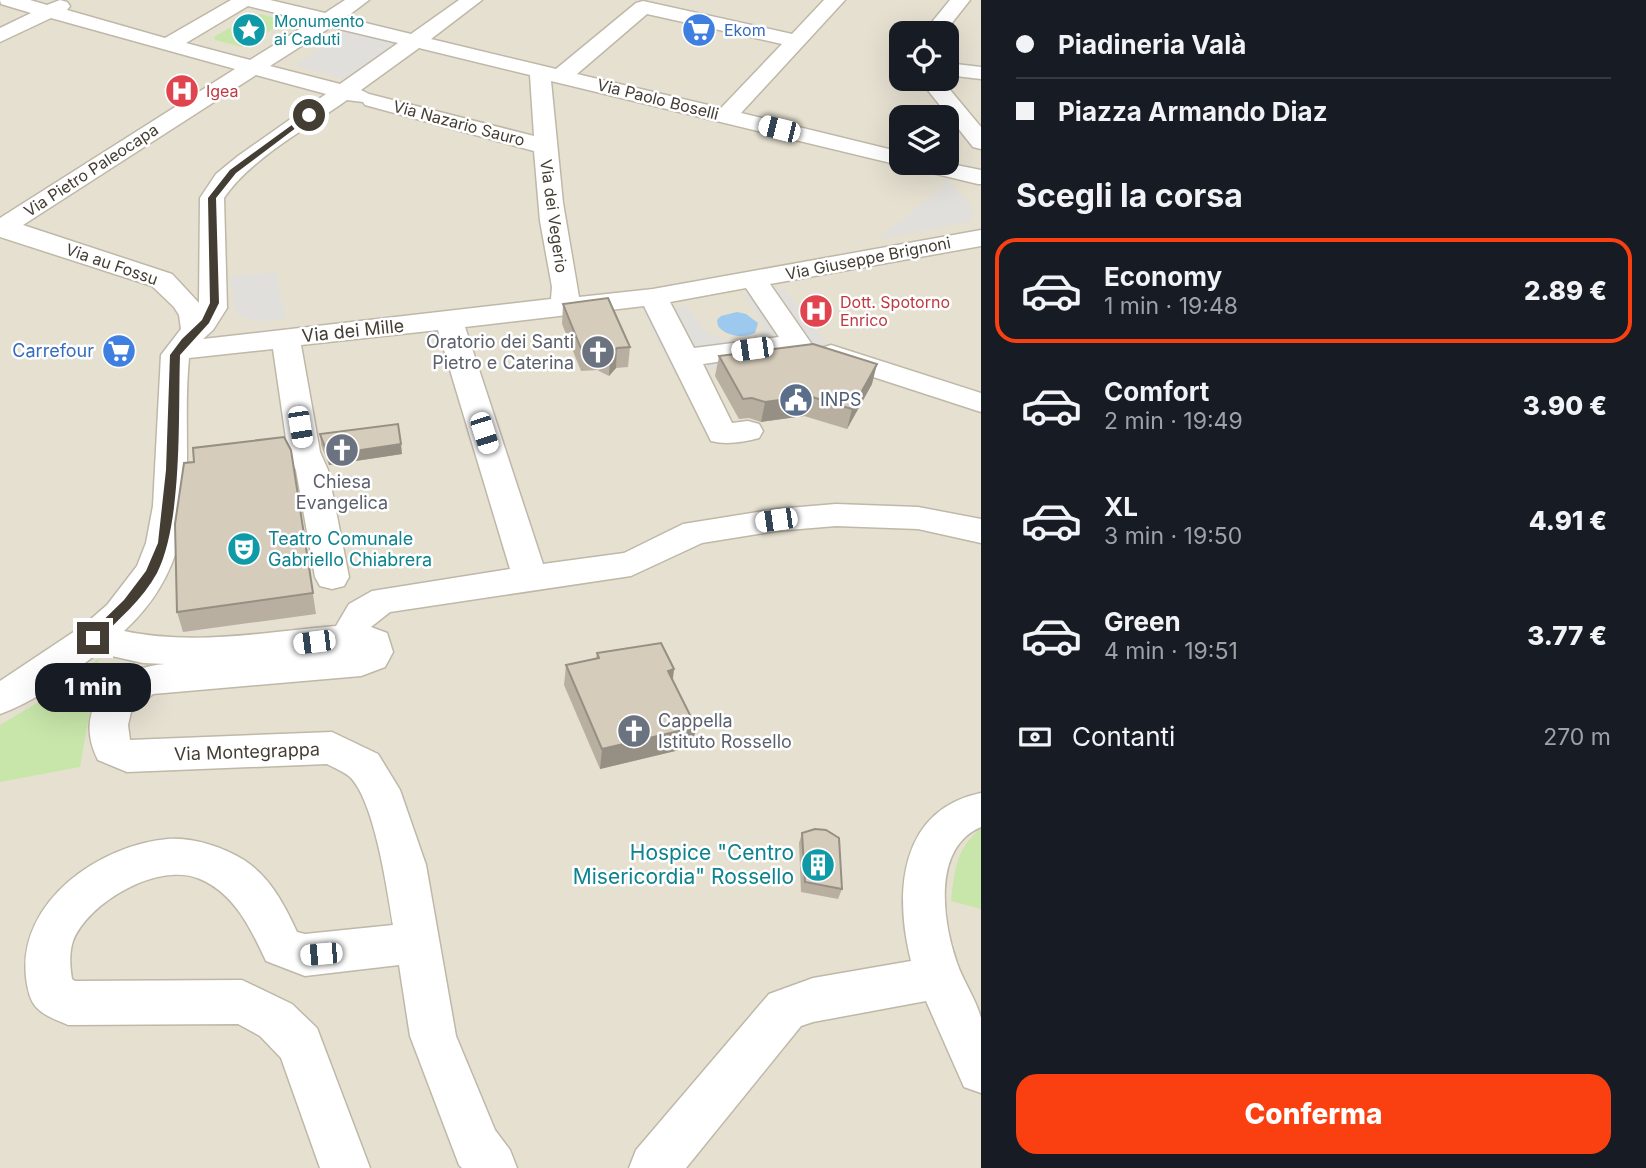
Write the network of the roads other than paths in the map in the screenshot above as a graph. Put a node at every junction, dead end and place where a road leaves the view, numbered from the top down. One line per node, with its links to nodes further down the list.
1 (8, 0): 11 (street, Via Nazario Sauro)
2 (73, 0): 11 (street)
3 (245, 0): 12 (street, Via Paolo Boselli); 16 (street)
4 (359, 0): 12 (street, Via Pietro Paleocapa)
5 (472, 0): 15 (street)
6 (835, 0): 17 (street)
7 (954, 1): 10 (street); 13 (street)
8 (620, 2): 9 (street)
9 (647, 4): 17 (street); 20 (street)
10 (981, 8)
11 (50, 11): 14 (street); 16 (street, Via Nazario Sauro)
12 (329, 19): 15 (street, Via Paolo Boselli); 18 (street, Via Pietro Paleocapa)
13 (941, 21)
14 (0, 36)
15 (422, 36): 20 (street, Via Paolo Boselli); 24 (street)
16 (155, 41): 18 (street, Via Nazario Sauro)
17 (796, 41): 26 (street)
18 (251, 67): 24 (street, Via Nazario Sauro); 32 (street, Via Pietro Paleocapa)
19 (959, 70): 21 (street)
20 (552, 73): 22 (street, Via Paolo Boselli); 25 (street, Via dei Vegerio)
21 (981, 73)
22 (624, 91): 25 (street); 26 (street, Via Paolo Boselli)
23 (940, 91): 27 (street)
24 (359, 96): 28 (street, Via Nazario Sauro); 40 (street)
25 (544, 114): 28 (street, Via dei Vegerio)
26 (726, 116): 29 (street, Via Paolo Boselli)
27 (981, 142)
28 (544, 146): 34 (street, Via dei Vegerio)
29 (889, 156)
30 (959, 175): 31 (street)
31 (980, 180)
32 (1, 228): 40 (street, Via au Fossu)
33 (981, 238): 35 (street, Via Giuseppe Brignoni)
34 (561, 270): 36 (street); 37 (street, Via dei Vegerio)
35 (754, 280): 36 (street, Via Giuseppe Brignoni); 41 (street)
36 (653, 297): 37 (street, Via dei Mille); 42 (street)
37 (551, 308): 38 (street, Via dei Mille)
38 (449, 320): 39 (street, Via dei Mille); 47 (street)
39 (286, 339): 40 (street, Via dei Mille); 46 (street)
40 (186, 341): 48 (street)
41 (797, 343): 42 (street); 43 (street)
42 (685, 358): 44 (street)
43 (981, 403)
44 (748, 431)
45 (981, 531): 47 (street)
46 (332, 577)
47 (531, 580): 49 (street)
48 (93, 638): 49 (street); 50 (street)
49 (348, 651): 52 (street, Via Montegrappa)
50 (0, 699)
51 (981, 810): 53 (street)
52 (419, 943): 55 (street); 56 (street, Via Montegrappa)
53 (940, 977): 54 (street); 57 (street)
54 (981, 1070)
55 (345, 1168)
56 (492, 1168)
57 (654, 1168)

